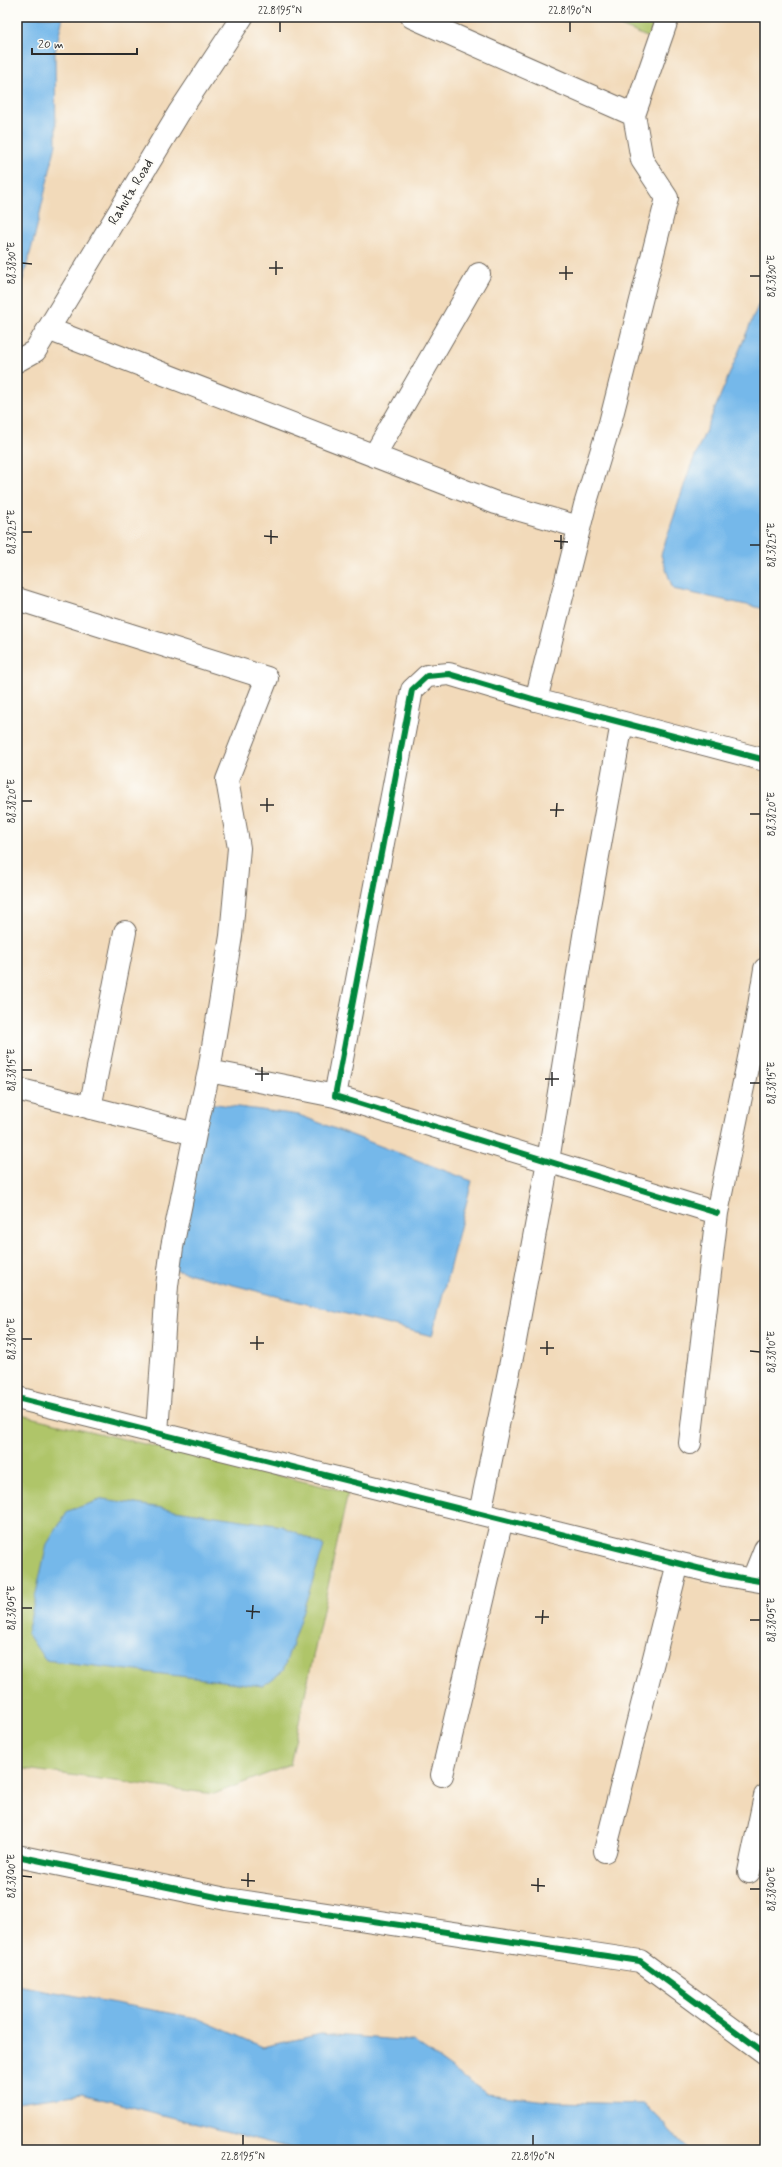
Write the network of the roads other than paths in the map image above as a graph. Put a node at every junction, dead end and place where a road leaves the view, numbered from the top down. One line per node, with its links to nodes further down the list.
1 (242, 17): 6 (street, Rahuta Road)
2 (412, 17): 4 (street)
3 (668, 17): 4 (street)
4 (634, 115): 9 (street)
5 (480, 274): 8 (street)
6 (48, 329): 7 (street, Rahuta Road); 8 (street)
7 (17, 361)
8 (374, 456): 9 (street)
9 (579, 527): 11 (street)
10 (17, 599): 17 (street)
11 (536, 700): 12 (street); 19 (street)
12 (622, 723): 13 (street); 22 (street)
13 (765, 760)
14 (125, 932): 20 (street)
15 (765, 969): 16 (street)
16 (760, 1025): 23 (street)
17 (209, 1071): 19 (street); 21 (street)
18 (17, 1089): 20 (street)
19 (335, 1096): 22 (street)
20 (90, 1108): 21 (street)
21 (195, 1134): 25 (street)
22 (548, 1161): 23 (street); 27 (street)
23 (717, 1213): 26 (street)
24 (17, 1398): 25 (street)
25 (157, 1432): 27 (street)
26 (690, 1443)
27 (480, 1513): 28 (street)
28 (502, 1519): 30 (street); 32 (street)
29 (765, 1550): 31 (street)
30 (678, 1563): 31 (street); 34 (street)
31 (759, 1581)
32 (442, 1775)
33 (765, 1796): 36 (street)
34 (605, 1851)
35 (17, 1856): 37 (street)
36 (749, 1872)
37 (765, 2053)

